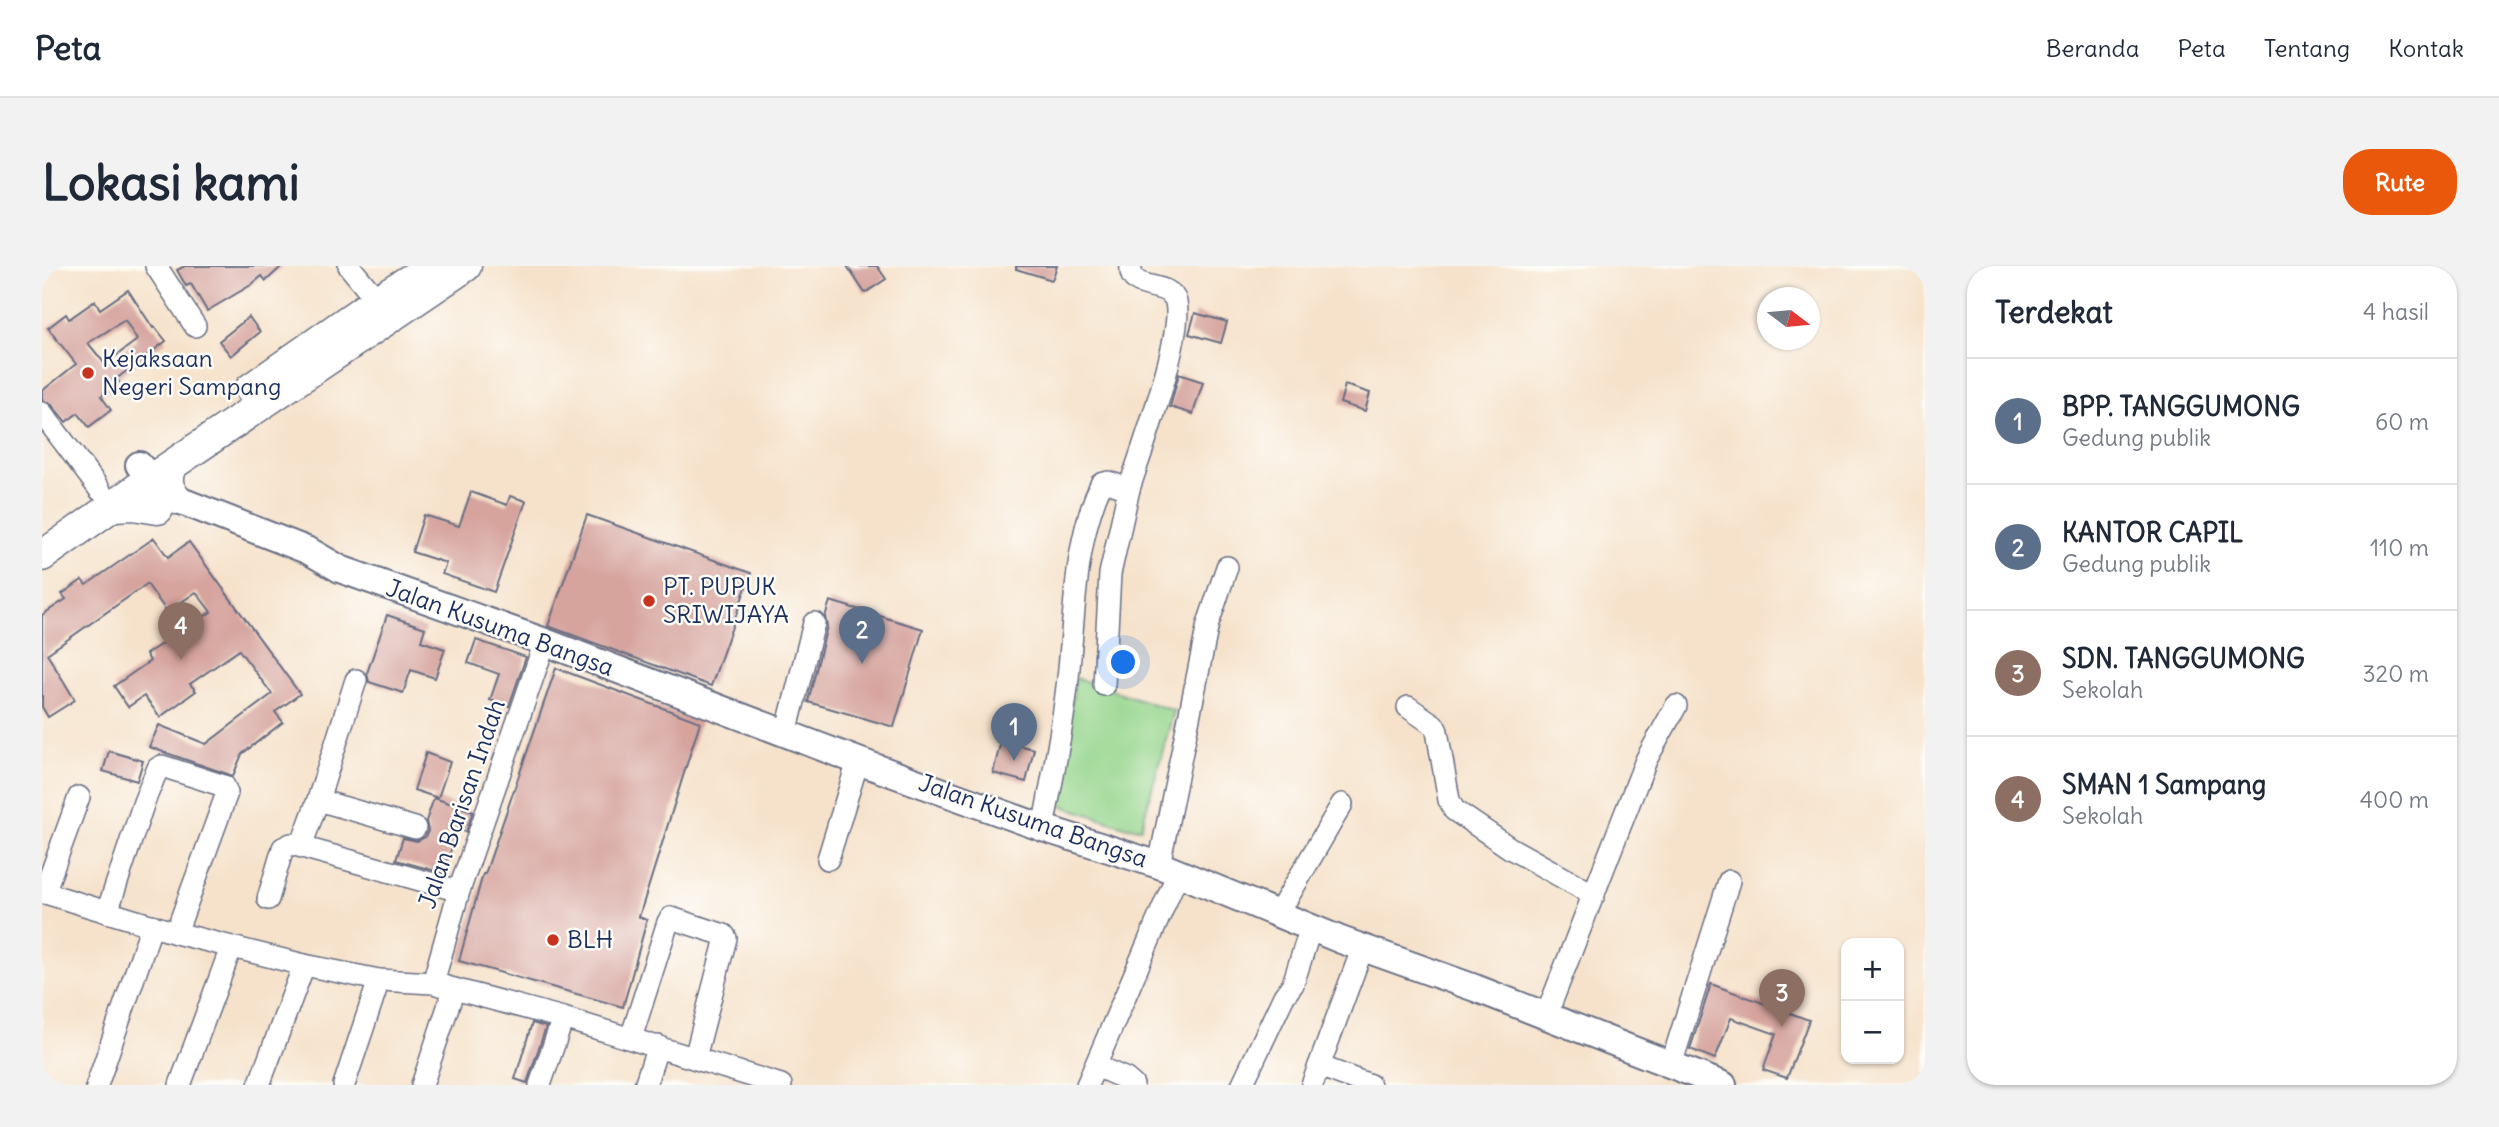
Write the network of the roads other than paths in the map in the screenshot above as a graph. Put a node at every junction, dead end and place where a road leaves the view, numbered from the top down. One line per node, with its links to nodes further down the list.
1 (156, 266): 6 (street)
2 (349, 266): 5 (street)
3 (1131, 266): 9 (street)
4 (454, 267): 5 (highway); 8 (highway)
5 (377, 300): 8 (highway)
6 (195, 326)
7 (42, 412): 10 (street)
8 (151, 483): 10 (highway); 15 (main road, Jalan Kusuma Bangsa)
9 (1129, 489): 17 (street); 26 (street)
10 (107, 498): 11 (highway); 12 (highway)
11 (42, 532)
12 (42, 556)
13 (1227, 568): 29 (street)
14 (814, 623): 20 (street)
15 (545, 642): 20 (main road, Jalan Kusuma Bangsa); 31 (street, Jalan Barisan Indah)
16 (356, 680): 23 (street)
17 (1104, 685)
18 (1676, 706): 33 (street)
19 (1408, 707): 33 (street)
20 (786, 733): 21 (main road, Jalan Kusuma Bangsa)
21 (858, 761): 26 (main road, Jalan Kusuma Bangsa); 28 (street)
22 (79, 797): 32 (street)
23 (318, 800): 25 (street); 27 (street)
24 (1342, 804): 36 (street)
25 (415, 828)
26 (1044, 828): 29 (main road, Jalan Kusuma Bangsa)
27 (301, 846): 31 (street); 34 (street)
28 (828, 859)
29 (1168, 869): 36 (main road, Jalan Kusuma Bangsa); 52 (street)
30 (1730, 881): 51 (street)
31 (458, 891): 44 (street, Jalan Barisan Indah)
32 (43, 893): 35 (street)
33 (1594, 895): 46 (street)
34 (268, 899)
35 (107, 912): 37 (street); 39 (street)
36 (1278, 914): 38 (main road, Jalan Kusuma Bangsa)
37 (152, 925): 39 (street); 55 (street)
38 (1311, 928): 40 (main road, Jalan Kusuma Bangsa); 64 (street)
39 (176, 933): 41 (street)
40 (1363, 947): 46 (main road, Jalan Kusuma Bangsa); 53 (street)
41 (231, 948): 42 (street); 56 (street)
42 (304, 965): 43 (street); 57 (street)
43 (379, 980): 44 (street); 58 (street)
44 (432, 983): 45 (street)
45 (454, 989): 47 (street); 59 (street)
46 (1546, 1016): 51 (main road, Jalan Kusuma Bangsa)
47 (564, 1018): 48 (street); 60 (street)
48 (631, 1038): 49 (street); 50 (street)
49 (657, 1046): 50 (street); 61 (street)
50 (695, 1058): 54 (street)
51 (1671, 1065): 66 (main road, Jalan Kusuma Bangsa)
52 (1092, 1076): 63 (street)
53 (1316, 1076): 65 (street)
54 (726, 1077): 62 (street)
55 (97, 1085)
56 (180, 1085)
57 (259, 1085)
58 (344, 1085)
59 (422, 1085)
60 (540, 1085)
61 (645, 1085)
62 (781, 1085)
63 (1133, 1085)
64 (1242, 1085)
65 (1370, 1085)
66 (1723, 1085)

